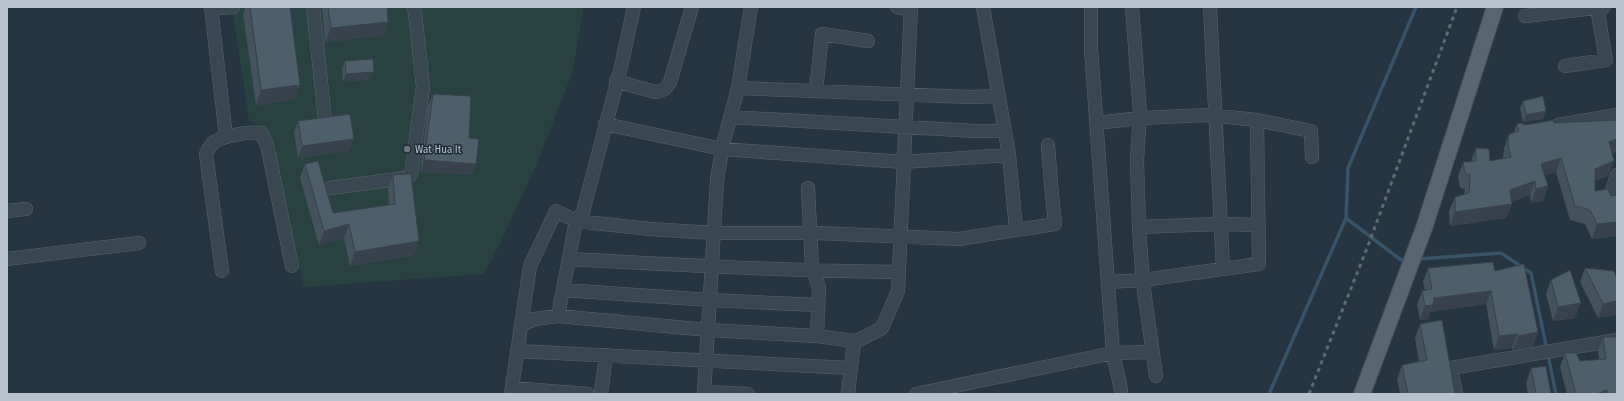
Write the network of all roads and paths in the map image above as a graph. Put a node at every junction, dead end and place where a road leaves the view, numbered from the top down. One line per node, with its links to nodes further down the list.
1 (212, 7): 2 (street); 36 (street)
2 (233, 7)
3 (313, 7): 29 (street)
4 (413, 7): 43 (street)
5 (634, 7): 20 (street)
6 (692, 7): 20 (street)
7 (751, 7): 21 (street)
8 (897, 7): 15 (street)
9 (983, 7): 24 (street)
10 (1091, 7): 31 (street)
11 (1132, 7): 28 (street)
12 (1210, 7): 25 (street)
13 (1495, 7): 91 (main road)
14 (1600, 7): 16 (street); 18 (street)
15 (911, 8): 23 (street)
16 (1525, 16)
17 (868, 41): 22 (street)
18 (1612, 59): 19 (street)
19 (1565, 66)
20 (616, 82): 32 (street)
21 (738, 88): 22 (street); 27 (street)
22 (816, 91): 23 (street)
23 (907, 94): 24 (street); 33 (street)
24 (999, 96): 35 (street)
25 (1215, 115): 28 (street); 30 (street); 49 (street)
26 (1617, 116): 34 (street)
27 (730, 117): 33 (street); 38 (street)
28 (1140, 118): 31 (street); 51 (street)
29 (325, 119)
30 (1257, 120): 40 (street); 50 (street)
31 (1097, 123): 66 (street)
32 (605, 124): 38 (street); 48 (street)
33 (905, 127): 35 (street); 41 (street)
34 (1542, 128)
35 (1005, 130): 39 (street)
36 (226, 137): 59 (street); 62 (street)
37 (1048, 145): 52 (street)
38 (722, 149): 41 (street); 53 (street)
39 (1009, 154): 41 (street); 52 (street)
40 (1312, 157)
41 (903, 162): 55 (street)
42 (1617, 175): 45 (street)
43 (330, 188)
44 (808, 188): 54 (street)
45 (1611, 194)
46 (26, 208): 47 (street)
47 (7, 211)
48 (576, 221): 53 (street); 58 (street); 71 (street)
49 (1220, 224): 50 (street); 51 (street); 61 (street)
50 (1259, 225): 61 (street)
51 (1139, 227): 65 (street)
52 (1016, 229): 55 (street)
53 (715, 233): 54 (street); 60 (street)
54 (810, 233): 55 (street); 63 (street)
55 (900, 237): 64 (street)
56 (139, 243): 57 (street)
57 (7, 259)
58 (569, 259): 60 (street); 67 (street)
59 (292, 266)
60 (713, 267): 63 (street); 68 (street)
61 (1223, 269): 65 (street)
62 (222, 271)
63 (813, 271): 64 (street); 69 (street)
64 (899, 272): 75 (street)
65 (1143, 280): 66 (street); 77 (street)
66 (1108, 282): 78 (street)
67 (563, 290): 68 (street); 70 (street)
68 (710, 300): 69 (street); 72 (street)
69 (818, 305): 73 (street)
70 (558, 316): 71 (street); 72 (street)
71 (521, 326): 76 (street)
72 (708, 330): 73 (street); 80 (street)
73 (817, 336): 75 (street)
74 (1617, 340): 92 (street)
75 (854, 341): 81 (street)
76 (518, 351): 79 (street); 84 (street)
77 (1152, 352): 78 (street); 82 (street)
78 (1113, 353): 83 (street); 90 (street)
79 (606, 355): 80 (street); 87 (street)
80 (705, 361): 81 (street); 85 (street)
81 (851, 368): 89 (street)
82 (1156, 376)
83 (1121, 390)
84 (512, 391): 86 (street)
85 (704, 393): 88 (street)
86 (588, 394)
87 (601, 394)
88 (748, 394)
89 (848, 394)
90 (916, 394)
91 (1362, 394)
92 (1456, 394)

